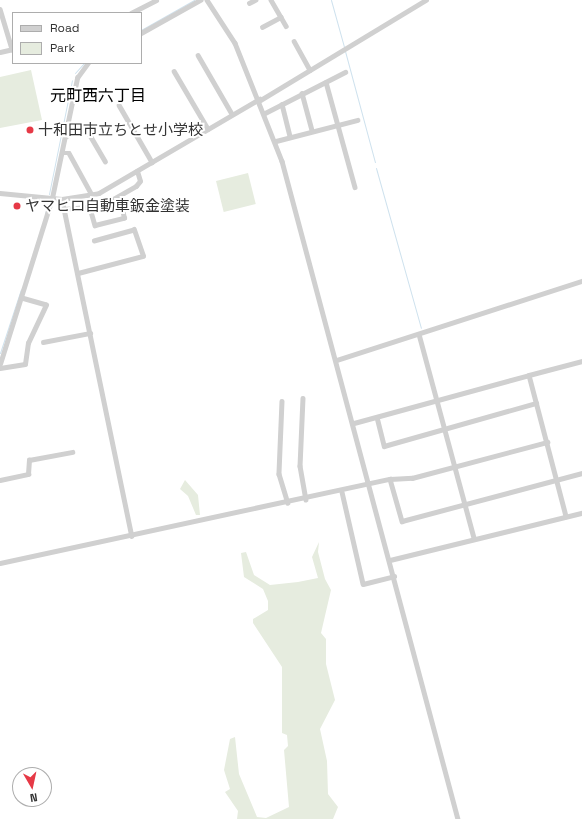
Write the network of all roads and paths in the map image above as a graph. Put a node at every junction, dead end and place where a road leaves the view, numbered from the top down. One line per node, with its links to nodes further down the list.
1 (156, 0): 9 (street)
2 (200, 0): 13 (street)
3 (207, 0): 24 (street)
4 (255, 0): 7 (street)
5 (271, 0): 10 (street)
6 (426, 0): 19 (street)
7 (249, 3)
8 (0, 9): 15 (street)
9 (133, 12)
10 (281, 17): 11 (street); 12 (street)
11 (286, 26)
12 (262, 27)
13 (142, 32)
14 (294, 41): 19 (street)
15 (12, 49): 16 (street)
16 (0, 52)
17 (198, 55): 28 (street)
18 (87, 64): 33 (street)
19 (310, 70): 24 (street)
20 (174, 71): 31 (street)
21 (345, 72): 22 (street)
22 (326, 82): 23 (street); 30 (street)
23 (302, 93): 26 (street); 32 (street)
24 (259, 100): 27 (street); 28 (street)
25 (119, 104): 38 (street)
26 (282, 104): 27 (street); 34 (street)
27 (265, 113): 35 (street)
28 (232, 114): 31 (street)
29 (357, 120): 30 (street)
30 (337, 125): 32 (street); 40 (street)
31 (208, 129): 38 (street)
32 (312, 131): 34 (street)
33 (65, 137): 36 (street); 37 (street)
34 (290, 137): 35 (street)
35 (276, 141): 55 (street)
36 (62, 153): 42 (street); 44 (street)
37 (105, 161)
38 (152, 162): 39 (street)
39 (137, 171): 42 (street); 43 (street)
40 (355, 187)
41 (0, 193): 44 (street)
42 (92, 195): 45 (street)
43 (119, 197): 46 (street); 46 (street)
44 (52, 198): 45 (street); 51 (street)
45 (62, 199): 47 (street)
46 (90, 208): 47 (street)
47 (64, 209): 49 (street)
48 (94, 241): 49 (street)
49 (78, 273): 52 (street)
50 (582, 281): 53 (street)
51 (22, 298): 57 (street); 58 (street)
52 (90, 333): 54 (street); 81 (street)
53 (419, 334): 55 (street); 61 (street)
54 (43, 342)
55 (337, 360): 65 (street)
56 (582, 361): 59 (street)
57 (0, 364)
58 (0, 368)
59 (529, 375): 61 (street); 63 (street)
60 (303, 398): 76 (street)
61 (438, 400): 64 (street); 66 (street)
62 (282, 401): 77 (street)
63 (536, 402): 66 (street); 67 (street)
64 (377, 417): 65 (street); 66 (street)
65 (354, 423): 74 (street)
66 (445, 428): 69 (street)
67 (546, 442): 69 (street); 72 (street)
68 (72, 452): 73 (street)
69 (455, 466): 71 (street); 78 (street)
70 (582, 473): 72 (street)
71 (390, 479): 74 (street); 78 (street)
72 (557, 479): 78 (street); 80 (street)
73 (0, 480)
74 (370, 486): 75 (street); 83 (street)
75 (342, 492): 76 (street); 85 (street)
76 (306, 499): 77 (street)
77 (288, 503): 81 (street)
78 (466, 504): 82 (street)
79 (582, 513): 80 (street)
80 (566, 516): 82 (street)
81 (132, 536): 84 (street)
82 (474, 538): 83 (street)
83 (390, 560): 85 (street)
84 (0, 563)
85 (394, 576): 86 (street)
86 (458, 819)

